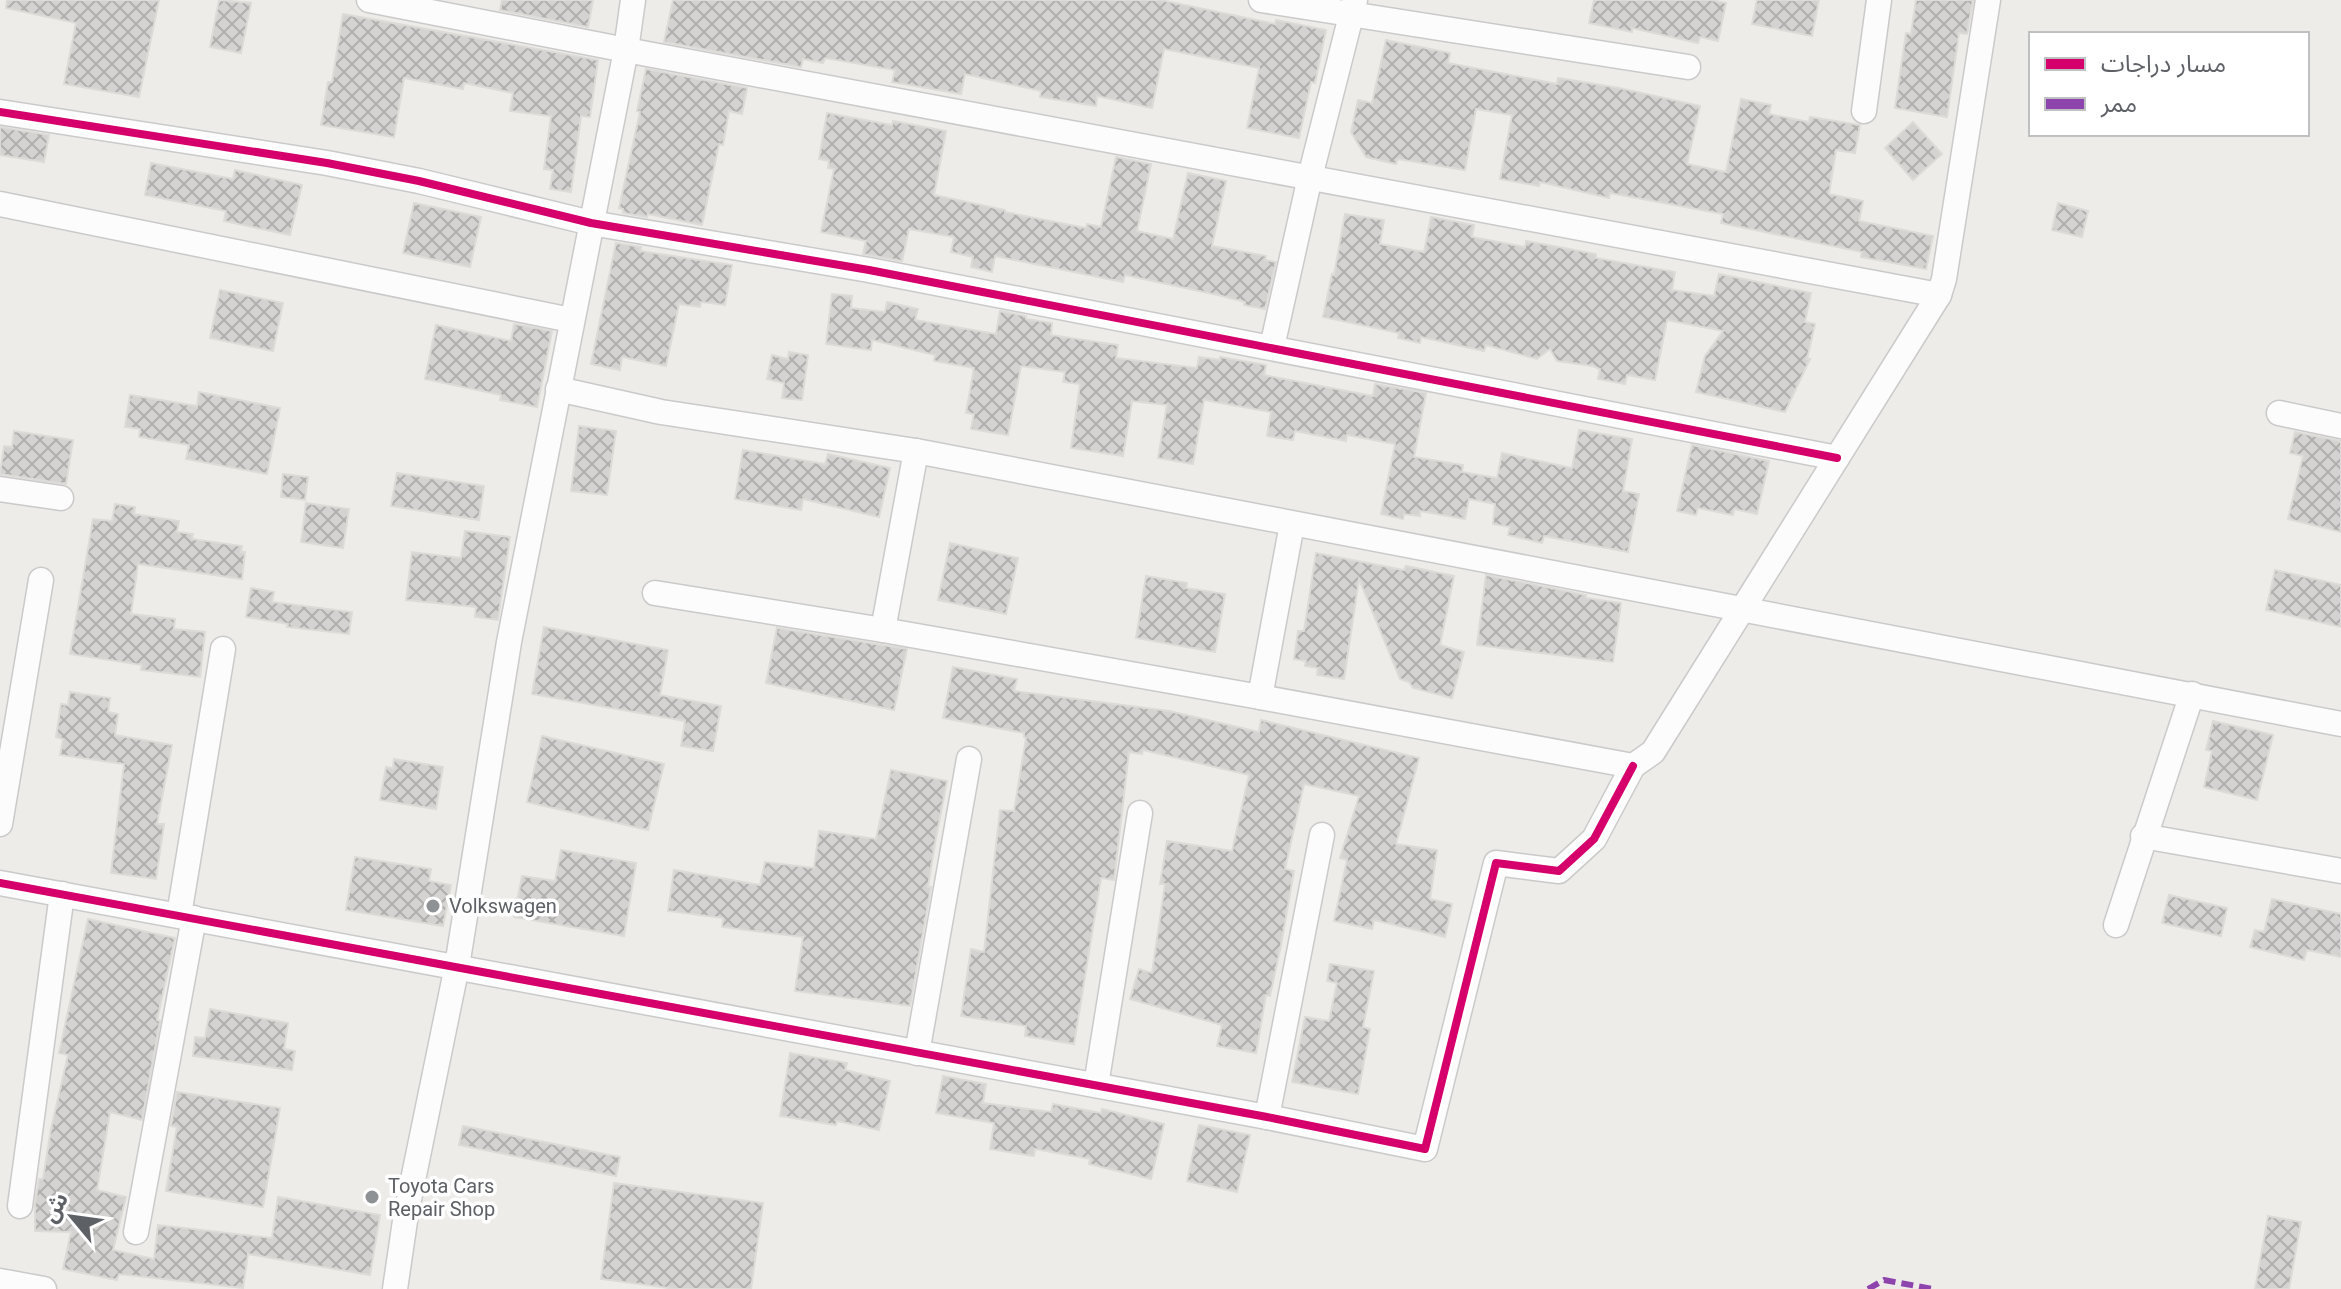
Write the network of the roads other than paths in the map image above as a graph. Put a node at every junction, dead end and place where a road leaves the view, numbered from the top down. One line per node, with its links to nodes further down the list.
1 (369, 0): 7 (street)
2 (633, 0): 7 (street)
3 (1261, 0): 6 (street)
4 (1879, 0): 9 (street)
5 (1988, 0): 14 (street)
6 (1354, 8): 8 (street); 11 (street)
7 (626, 50): 11 (street); 13 (street)
8 (1688, 67)
9 (1864, 111)
10 (0, 112): 13 (street)
11 (1310, 177): 14 (street); 16 (street)
12 (1, 211): 15 (street)
13 (591, 223): 15 (street); 16 (street)
14 (1939, 295): 21 (street)
15 (571, 320): 17 (street)
16 (1272, 347): 21 (street)
17 (558, 389): 20 (street); 44 (street)
18 (2279, 413): 19 (street)
19 (2341, 426)
20 (916, 451): 24 (street); 28 (street)
21 (1837, 458): 27 (street)
22 (0, 489): 23 (street)
23 (61, 498)
24 (1292, 524): 27 (street); 31 (street)
25 (41, 580): 36 (street)
26 (655, 593): 28 (street)
27 (1741, 609): 30 (street); 34 (street)
28 (883, 630): 31 (street)
29 (223, 649): 42 (street)
30 (2192, 694): 32 (street); 38 (street)
31 (1260, 697): 34 (street)
32 (2341, 724)
33 (969, 759): 45 (street)
34 (1633, 766): 47 (street)
35 (1140, 813): 46 (street)
36 (0, 824)
37 (1322, 835): 47 (street)
38 (2143, 836): 39 (street); 43 (street)
39 (2341, 871)
40 (0, 883): 41 (street)
41 (62, 894): 42 (street); 48 (street)
42 (186, 917): 44 (street); 49 (street)
43 (2116, 925)
44 (457, 966): 45 (street); 52 (street)
45 (917, 1053): 46 (street)
46 (1096, 1085): 47 (street)
47 (1267, 1117)
48 (20, 1206)
49 (136, 1232)
50 (0, 1281): 51 (street)
51 (44, 1289)
52 (395, 1289)

